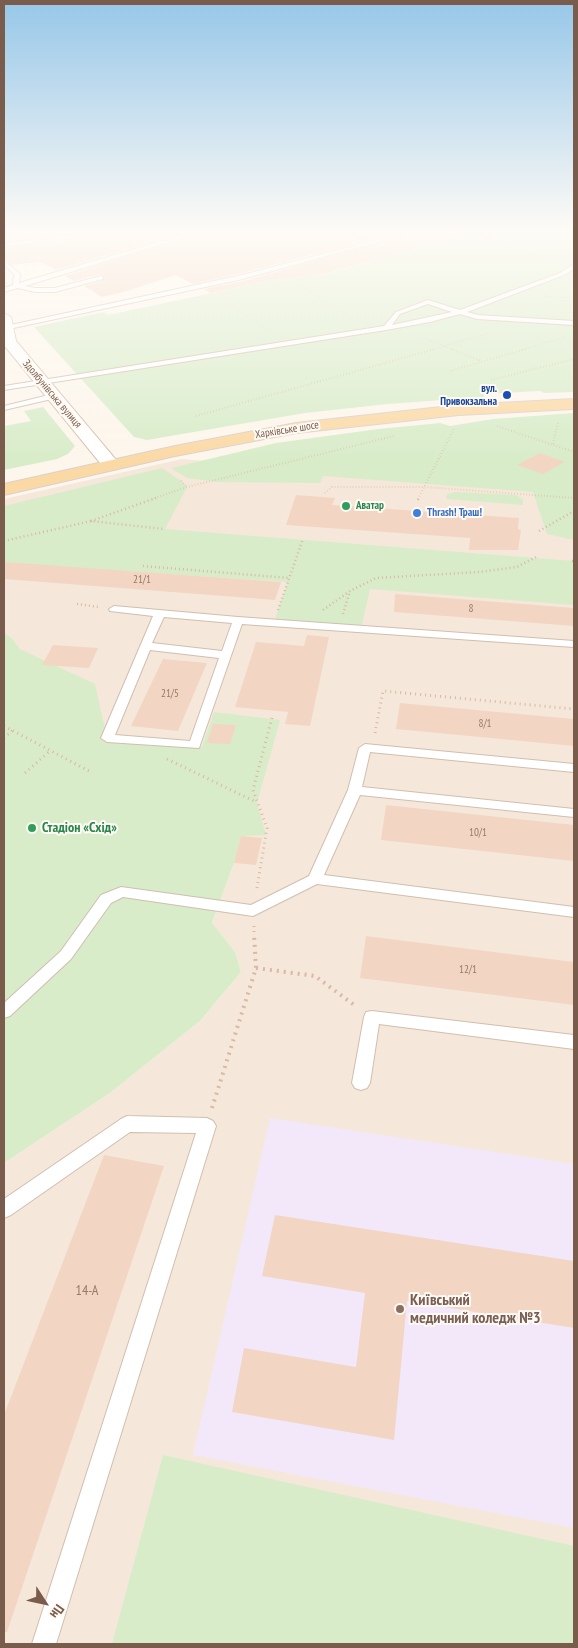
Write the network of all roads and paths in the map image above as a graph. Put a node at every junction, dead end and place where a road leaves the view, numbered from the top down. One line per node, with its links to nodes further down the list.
1 (86, 309): 9 (lane)
2 (237, 309): 15 (path)
3 (338, 309): 12 (path)
4 (409, 309): 11 (lane)
5 (454, 309): 7 (lane)
6 (468, 309): 7 (lane)
7 (462, 311): 8 (lane); 10 (lane)
8 (574, 323)
9 (5, 324): 21 (main road, Здолбунівська вулиця)
10 (399, 326): 11 (lane); 16 (path)
11 (386, 328): 12 (lane)
12 (371, 330): 15 (lane)
13 (494, 332): 16 (path)
14 (565, 337): 18 (path)
15 (284, 344): 21 (lane)
16 (443, 346): 18 (path); 26 (path)
17 (574, 359): 20 (path)
18 (482, 361): 19 (path)
19 (450, 372)
20 (492, 380)
21 (40, 381): 22 (lane); 23 (main road, Здолбунівська вулиця)
22 (4, 388)
23 (53, 396): 25 (lane); 33 (main road, Здолбунівська вулиця)
24 (574, 404): 33 (main road, Харківське шосе)
25 (4, 408)
26 (196, 416)
27 (559, 420): 31 (path)
28 (454, 421): 36 (path)
29 (493, 425): 31 (path)
30 (399, 435): 35 (path)
31 (553, 444): 32 (path)
32 (574, 452)
33 (111, 466): 37 (main road, Харківське шосе)
34 (181, 481): 35 (path)
35 (187, 487): 42 (path)
36 (425, 487): 38 (path); 39 (path); 40 (path)
37 (4, 490)
38 (325, 493)
39 (574, 498)
40 (418, 500)
41 (574, 510): 44 (path)
42 (91, 521): 43 (path); 46 (path)
43 (164, 529)
44 (540, 530)
45 (303, 540): 49 (path)
46 (4, 541)
47 (536, 558): 50 (path)
48 (143, 566): 49 (path)
49 (289, 578): 54 (path)
50 (350, 591): 55 (path); 56 (path)
51 (114, 608): 52 (lane)
52 (160, 612): 53 (lane); 58 (lane)
53 (238, 620): 54 (lane); 59 (lane)
54 (274, 622): 55 (lane)
55 (305, 624): 56 (lane)
56 (340, 627): 57 (lane)
57 (574, 644)
58 (146, 646): 59 (lane); 59 (lane)
59 (227, 655)
60 (574, 709): 65 (path)
61 (274, 714): 72 (path)
62 (4, 726): 63 (path)
63 (13, 730): 64 (path); 66 (path)
64 (4, 738)
65 (372, 749): 68 (lane); 71 (lane)
66 (52, 750): 69 (path); 70 (path)
67 (162, 756): 72 (path)
68 (574, 768)
69 (89, 771)
70 (25, 773)
71 (355, 790): 73 (lane); 74 (lane)
72 (257, 803): 75 (path)
73 (574, 813)
74 (315, 879): 75 (lane); 76 (lane)
75 (253, 911): 77 (path); 78 (lane)
76 (574, 912)
77 (256, 968): 79 (path); 82 (path)
78 (4, 1012)
79 (372, 1017): 80 (lane); 81 (lane)
80 (574, 1042)
81 (361, 1083)
82 (207, 1126): 83 (lane); 84 (lane)
83 (4, 1209)
84 (44, 1644)

